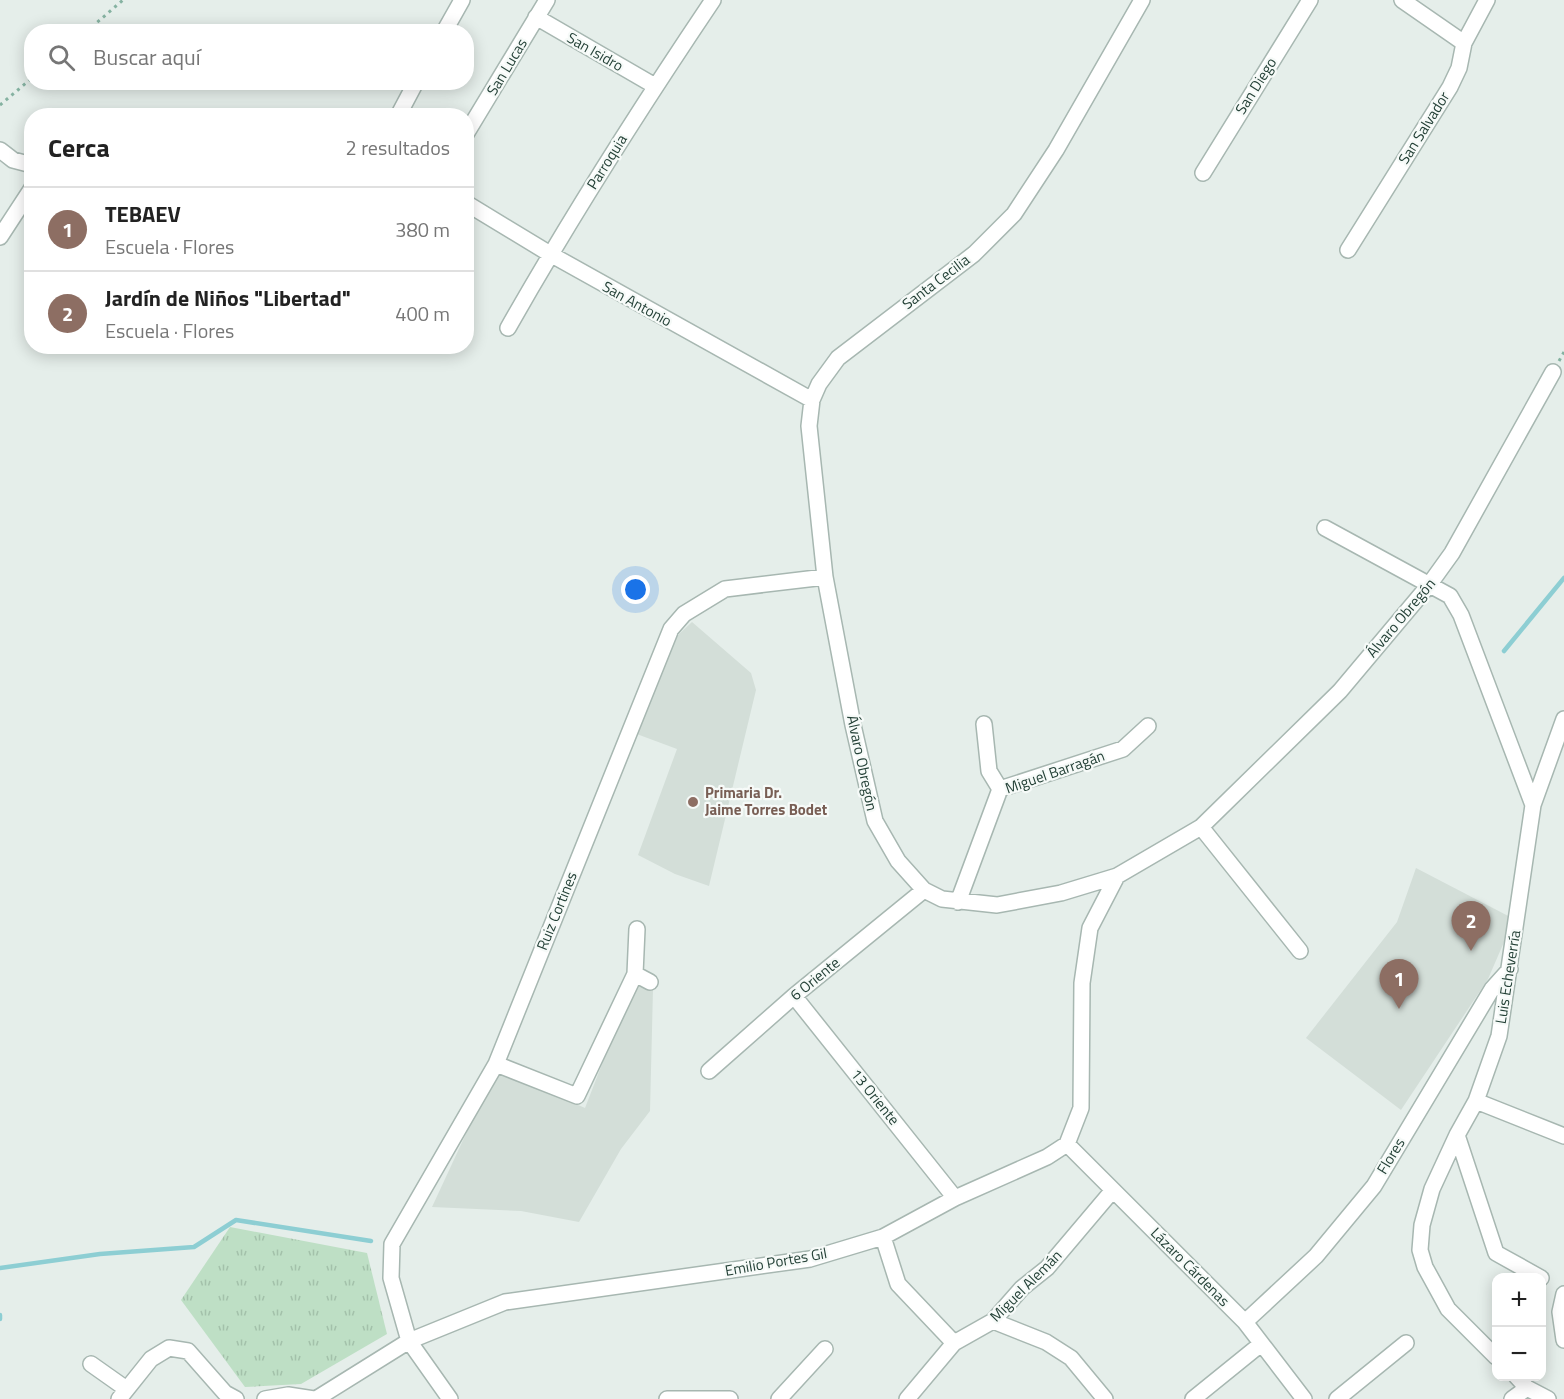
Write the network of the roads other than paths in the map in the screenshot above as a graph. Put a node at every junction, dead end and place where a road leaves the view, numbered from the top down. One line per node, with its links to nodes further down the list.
1 (462, 0): 9 (street)
2 (547, 0): 8 (street, San Lucas)
3 (713, 0): 11 (street, Parroquia)
4 (1142, 0): 25 (street, Santa Cecilia)
5 (1310, 0): 17 (street, San Diego)
6 (1402, 0): 10 (street)
7 (1487, 0): 10 (street, San Salvador)
8 (536, 17): 11 (street, San Isidro); 14 (street, San Lucas)
9 (448, 24)
10 (1464, 43): 21 (street, San Salvador)
11 (654, 86): 22 (street, Parroquia)
12 (412, 90): 13 (street)
13 (402, 108)
14 (474, 121)
15 (0, 150): 16 (street)
16 (24, 163)
17 (1203, 172)
18 (24, 201): 20 (street)
19 (474, 208): 22 (street, San Antonio)
20 (0, 237)
21 (1348, 250)
22 (550, 254): 23 (street, Parroquia); 25 (street, San Antonio)
23 (508, 328)
24 (1553, 372): 28 (street, Álvaro Obregón)
25 (812, 400): 27 (street, Santa Cecilia)
26 (1325, 528): 28 (street, Luis Echeverría)
27 (825, 577): 36 (street, Álvaro Obregón); 44 (street, Ruiz Cortines)
28 (1429, 585): 33 (street, Luis Echeverría); 34 (street, Álvaro Obregón)
29 (1564, 719): 33 (street)
30 (984, 724): 32 (street)
31 (1148, 726): 32 (street, Miguel Barragán)
32 (1000, 789): 37 (street, Miguel Barragán)
33 (1533, 805): 40 (street, Luis Echeverría)
34 (1201, 827): 35 (street, Álvaro Obregón); 39 (street)
35 (1117, 876): 37 (street, Álvaro Obregón); 49 (street)
36 (924, 890): 37 (street, Álvaro Obregón); 43 (street, 6 Oriente)
37 (958, 902)
38 (637, 928): 41 (street)
39 (1300, 951)
40 (1510, 969): 46 (street, Luis Echeverría); 57 (street, Flores)
41 (635, 974): 42 (street); 44 (street)
42 (650, 982)
43 (794, 996): 45 (street, 6 Oriente); 51 (street, 13 Oriente)
44 (496, 1064): 59 (street, Ruiz Cortines)
45 (709, 1071)
46 (1476, 1101): 47 (street, Luis Echeverría); 48 (street)
47 (1457, 1135): 53 (street); 64 (street, Luis Echeverría)
48 (1564, 1136)
49 (1067, 1143): 50 (street, Lázaro Cárdenas); 51 (street, Emilio Portes Gil)
50 (1113, 1190): 56 (street, Miguel Alemán); 57 (street, Lázaro Cárdenas)
51 (955, 1198): 52 (street, Emilio Portes Gil)
52 (883, 1237): 59 (street, Emilio Portes Gil); 60 (street)
53 (1532, 1273)
54 (1546, 1281): 55 (street)
55 (1564, 1292): 58 (street)
56 (993, 1321): 60 (street, Miguel Alemán); 76 (street)
57 (1245, 1322): 62 (street, Lázaro Cárdenas)
58 (1564, 1340)
59 (409, 1341): 70 (street, Emilio Portes Gil); 71 (street, Ruiz Cortines)
60 (954, 1343): 75 (street, Miguel Alemán)
61 (1406, 1343): 79 (street)
62 (1261, 1344): 77 (street); 78 (street, Lázaro Cárdenas)
63 (825, 1349): 74 (street)
64 (1492, 1352)
65 (91, 1365): 67 (street)
66 (1522, 1382): 80 (street); 81 (street)
67 (122, 1394): 68 (street)
68 (236, 1399)
69 (265, 1399): 70 (street, Emilio Portes Gil)
70 (315, 1399)
71 (450, 1399)
72 (667, 1399): 73 (street)
73 (730, 1399)
74 (779, 1399)
75 (906, 1399)
76 (1105, 1399)
77 (1193, 1399)
78 (1304, 1399)
79 (1337, 1399)
80 (1512, 1399)
81 (1548, 1399)

